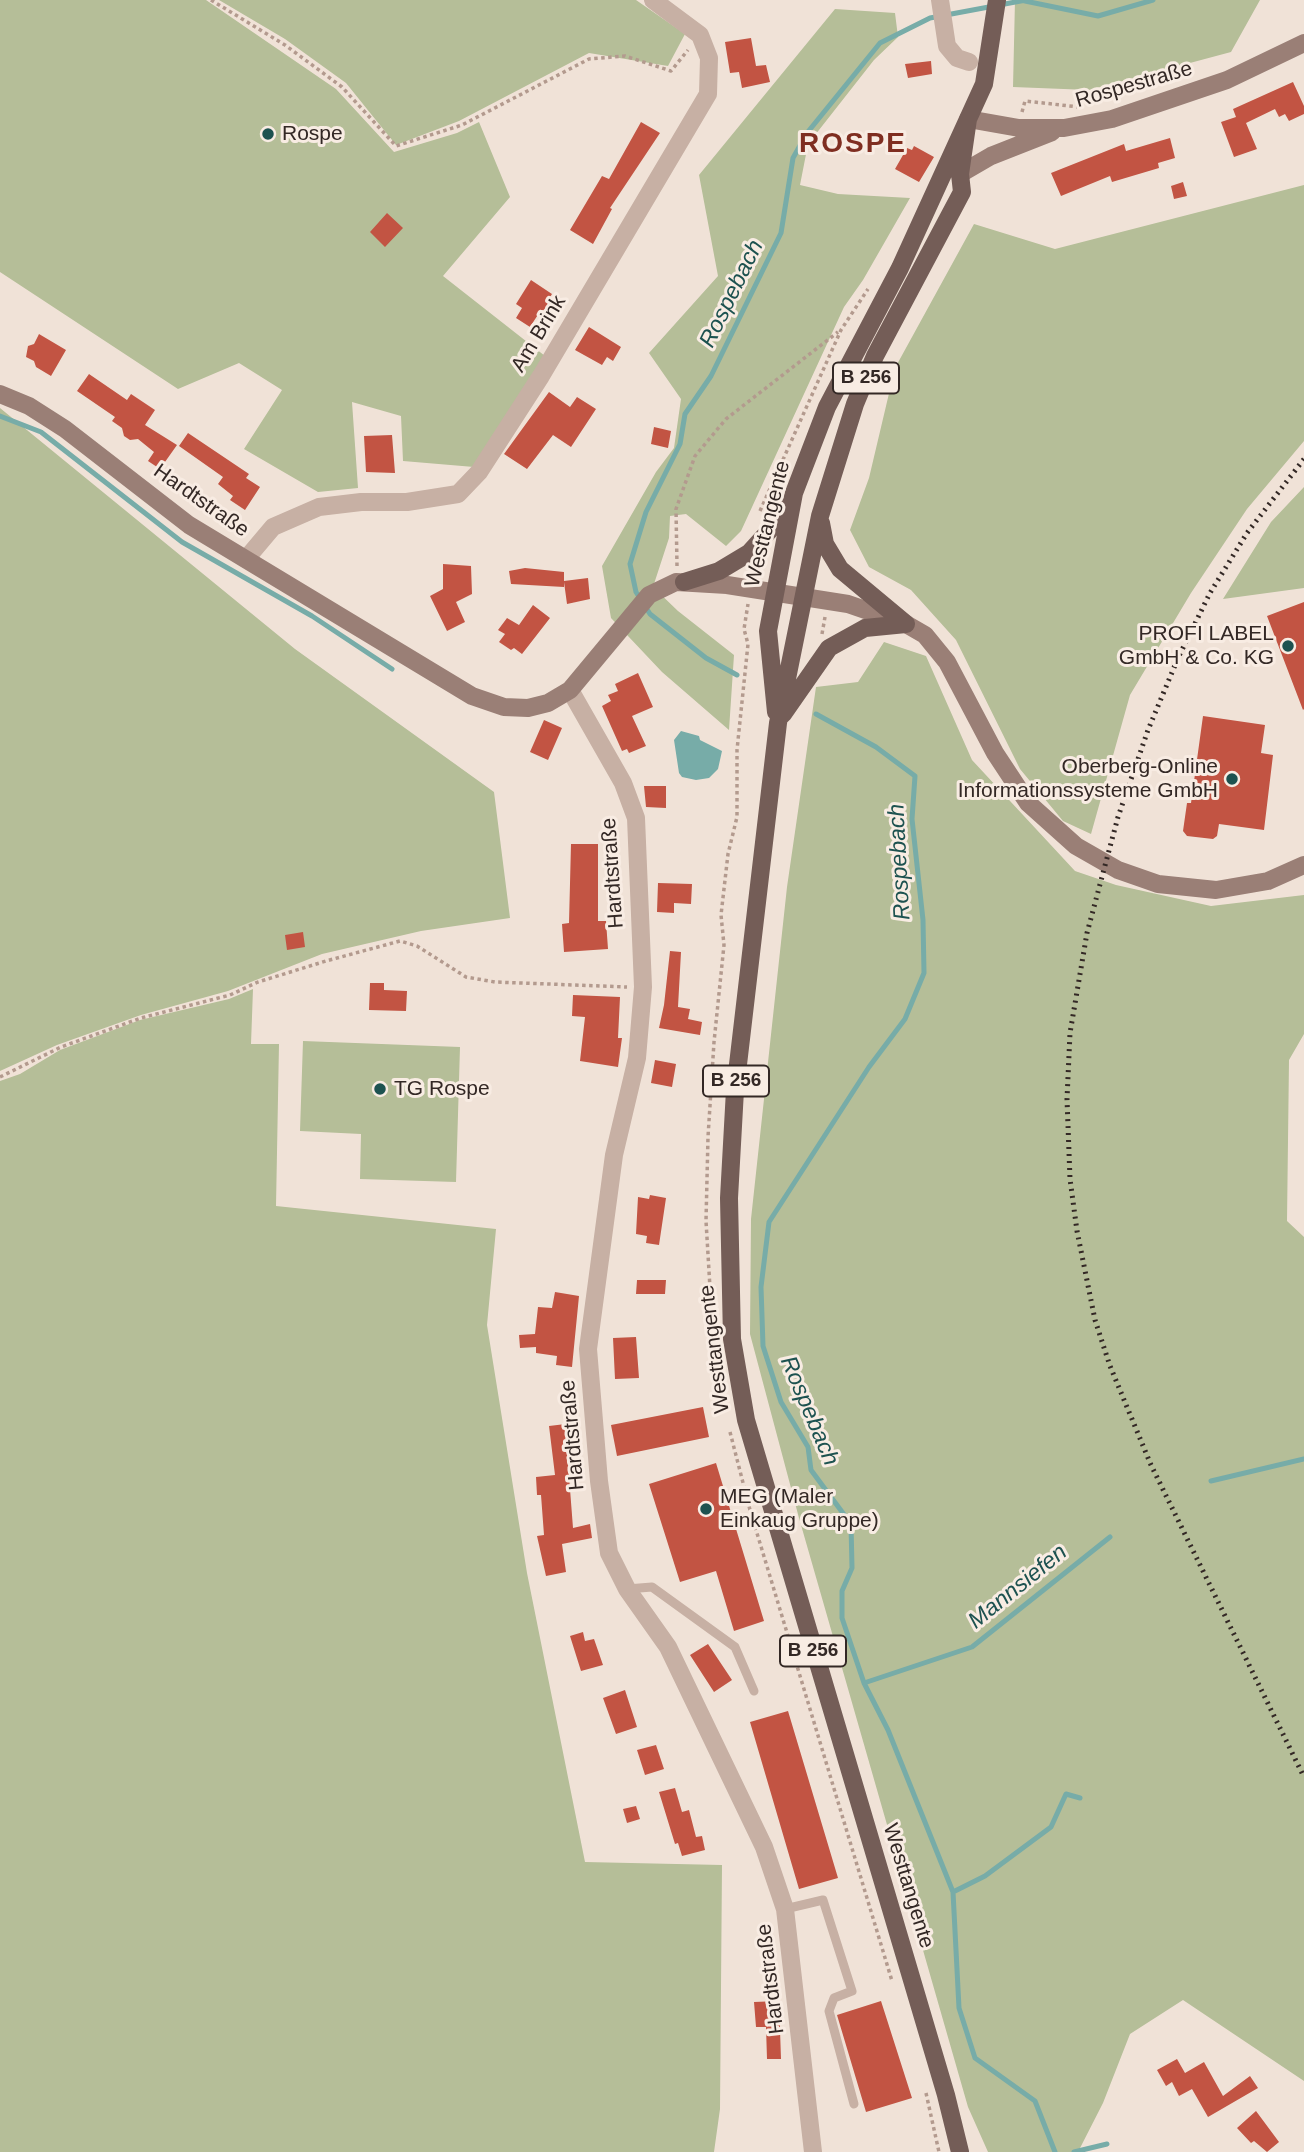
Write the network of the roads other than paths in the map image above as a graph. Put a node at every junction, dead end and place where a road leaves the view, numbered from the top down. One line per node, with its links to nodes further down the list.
1 (653, 0): 12 (street, Am Brink)
2 (997, 0): 6 (main road, Westtangente / B 256)
3 (941, 1): 5 (street)
4 (1304, 43): 7 (street, Rospestraße)
5 (969, 62)
6 (968, 119): 7 (street, Rospestraße); 8 (main road, Westtangente / B 256); 10 (main road, Westtangente / B 256)
7 (1064, 128): 8 (street)
8 (960, 174): 11 (main road, Westtangente / B 256)
9 (0, 394): 12 (street, Hardtstraße)
10 (794, 493): 13 (main road, B 256); 14 (main road, Westtangente / B 256)
11 (820, 516): 15 (main road, Westtangente / B 256); 16 (main road)
12 (246, 559): 17 (street, Hardtstraße)
13 (680, 582): 14 (street); 17 (street, Hardtstraße)
14 (774, 593): 15 (street); 18 (main road, Westtangente / B 256)
15 (804, 596): 16 (street); 18 (main road, Westtangente / B 256)
16 (906, 624): 18 (main road, B 256); 19 (street)
17 (570, 690): 20 (street, Hardtstraße)
18 (778, 723): 25 (main road, Westtangente / B 256)
19 (1304, 865)
20 (626, 1589): 21 (lane); 22 (street, Hardtstraße)
21 (754, 1691)
22 (785, 1909): 23 (lane); 24 (street, Hardtstraße)
23 (854, 2104)
24 (813, 2152)
25 (960, 2152)

